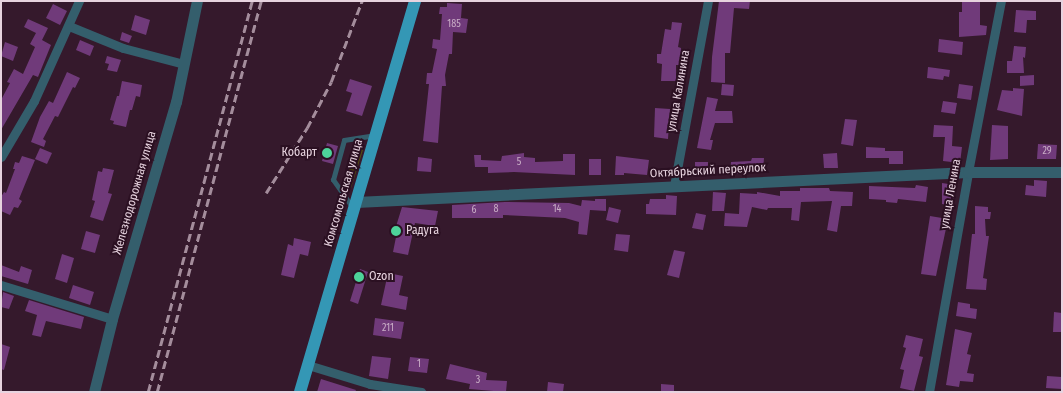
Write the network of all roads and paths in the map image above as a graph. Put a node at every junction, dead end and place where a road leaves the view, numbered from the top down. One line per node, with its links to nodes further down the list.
1 (79, 1): 6 (street)
2 (197, 1): 7 (street, Железнодорожная улица)
3 (414, 1): 8 (main road, Комсомольская улица)
4 (708, 1): 12 (street, улица Калинина)
5 (1001, 1): 10 (street, улица Ленина)
6 (69, 26): 7 (street); 9 (street)
7 (184, 64): 15 (street, Железнодорожная улица)
8 (375, 135): 13 (main road, Комсомольская улица); 13 (lane)
9 (1, 158)
10 (968, 172): 11 (street, Октябрьский переулок); 12 (street, Октябрьский переулок); 20 (street, улица Ленина)
11 (1062, 172)
12 (674, 186): 13 (street, Октябрьский переулок)
13 (355, 205): 16 (main road, Комсомольская улица)
14 (1, 285): 15 (street)
15 (112, 319): 17 (street, Железнодорожная улица)
16 (308, 365): 18 (main road, Комсомольская улица); 19 (street)
17 (94, 392)
18 (300, 392)
19 (421, 392)
20 (929, 392)

